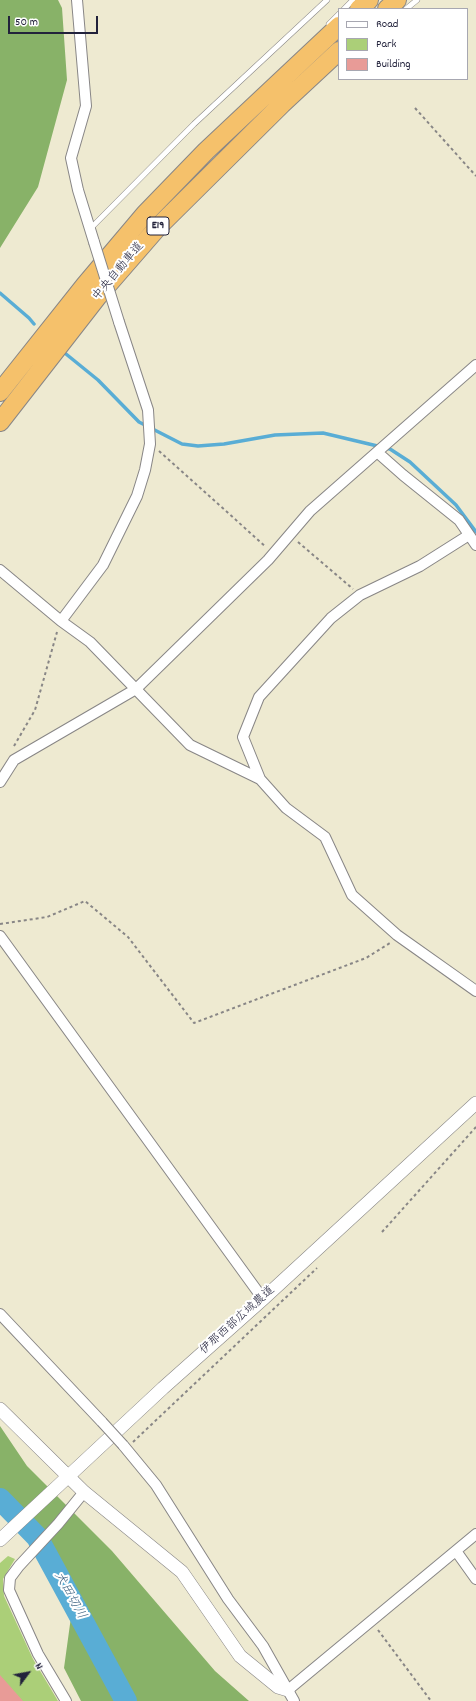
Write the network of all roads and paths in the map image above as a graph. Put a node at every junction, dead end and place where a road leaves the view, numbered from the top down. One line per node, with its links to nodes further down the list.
1 (77, 0): 18 (street)
2 (327, 0): 18 (lane)
3 (353, 0): 7 (lane)
4 (369, 0): 8 (highway)
5 (397, 0): 9 (highway)
6 (417, 0): 10 (lane)
7 (345, 8)
8 (360, 8)
9 (388, 8)
10 (407, 8)
11 (338, 16): 12 (lane)
12 (331, 28): 15 (highway, 中央自動車道 / E19)
13 (338, 52): 21 (highway, 中央自動車道 / E19)
14 (292, 61): 15 (lane)
15 (270, 90): 20 (highway, 中央自動車道 / E19)
16 (415, 108): 17 (path)
17 (476, 176)
18 (90, 229): 22 (street, bridge)
19 (476, 365): 23 (street)
20 (0, 392)
21 (0, 422)
22 (150, 444): 27 (path); 30 (street)
23 (377, 452): 24 (street); 25 (street)
24 (290, 535): 27 (street); 29 (path)
25 (469, 535): 26 (street); 29 (street)
26 (476, 545)
27 (273, 554): 31 (street)
28 (0, 570): 30 (street)
29 (360, 595): 33 (street)
30 (61, 621): 31 (street); 32 (path)
31 (136, 689): 32 (street); 33 (street)
32 (12, 764): 34 (street)
33 (260, 779): 37 (street)
34 (0, 782)
35 (0, 924): 37 (path)
36 (0, 936): 43 (street)
37 (400, 937): 38 (street)
38 (476, 990)
39 (476, 1103): 42 (street, 伊那西部広域農道)
40 (476, 1127): 41 (path)
41 (382, 1232)
42 (315, 1251): 43 (street, 伊那西部広域農道); 46 (path)
43 (263, 1299): 47 (street, 伊那西部広域農道)
44 (0, 1314): 46 (street, bridge)
45 (0, 1409): 47 (street)
46 (125, 1447): 54 (street)
47 (68, 1476): 48 (street); 50 (street, 伊那西部広域農道)
48 (84, 1492): 54 (street); 55 (street)
49 (476, 1534): 51 (street)
50 (0, 1540)
51 (456, 1551): 52 (street); 53 (street)
52 (476, 1579)
53 (372, 1621): 54 (street); 56 (path)
54 (291, 1695)
55 (66, 1701)
56 (431, 1701)

